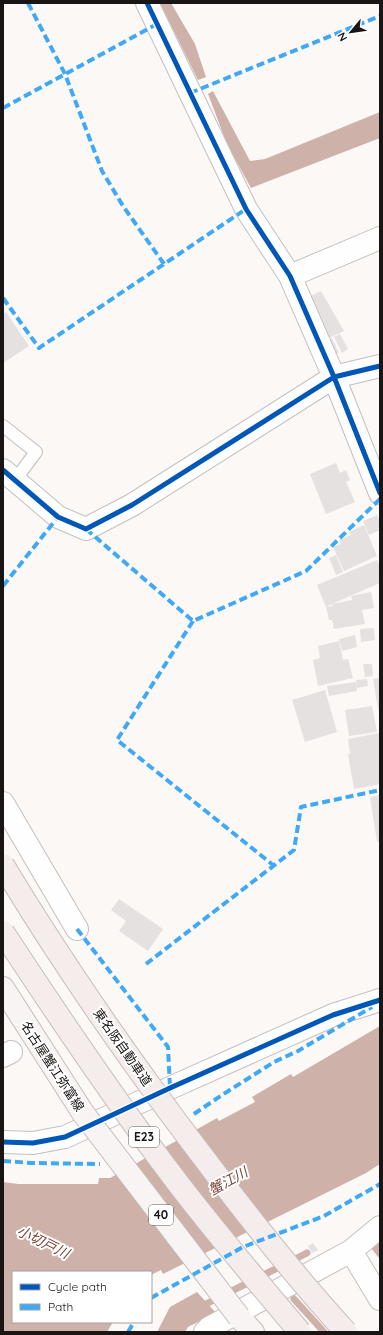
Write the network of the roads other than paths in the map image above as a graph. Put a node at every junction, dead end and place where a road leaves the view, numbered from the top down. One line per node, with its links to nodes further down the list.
1 (147, 3): 3 (street)
2 (380, 238): 3 (street)
3 (290, 276): 5 (street)
4 (380, 366): 5 (street)
5 (334, 377): 7 (street); 8 (street)
6 (3, 426): 7 (lane)
7 (9, 475)
8 (380, 493)
9 (3, 803): 11 (street)
10 (3, 865): 22 (highway, 東名阪自動車道 / E23, bridge)
11 (77, 929)
12 (3, 932): 21 (highway, E23, bridge)
13 (3, 988): 19 (main road, 名古屋蟹江弥富線 / 40, bridge)
14 (380, 1000): 15 (street)
15 (3, 1142)
16 (380, 1228): 17 (street)
17 (351, 1251): 18 (street); 20 (street)
18 (380, 1299)
19 (246, 1324)
20 (206, 1332)
21 (300, 1332)
22 (346, 1332)

